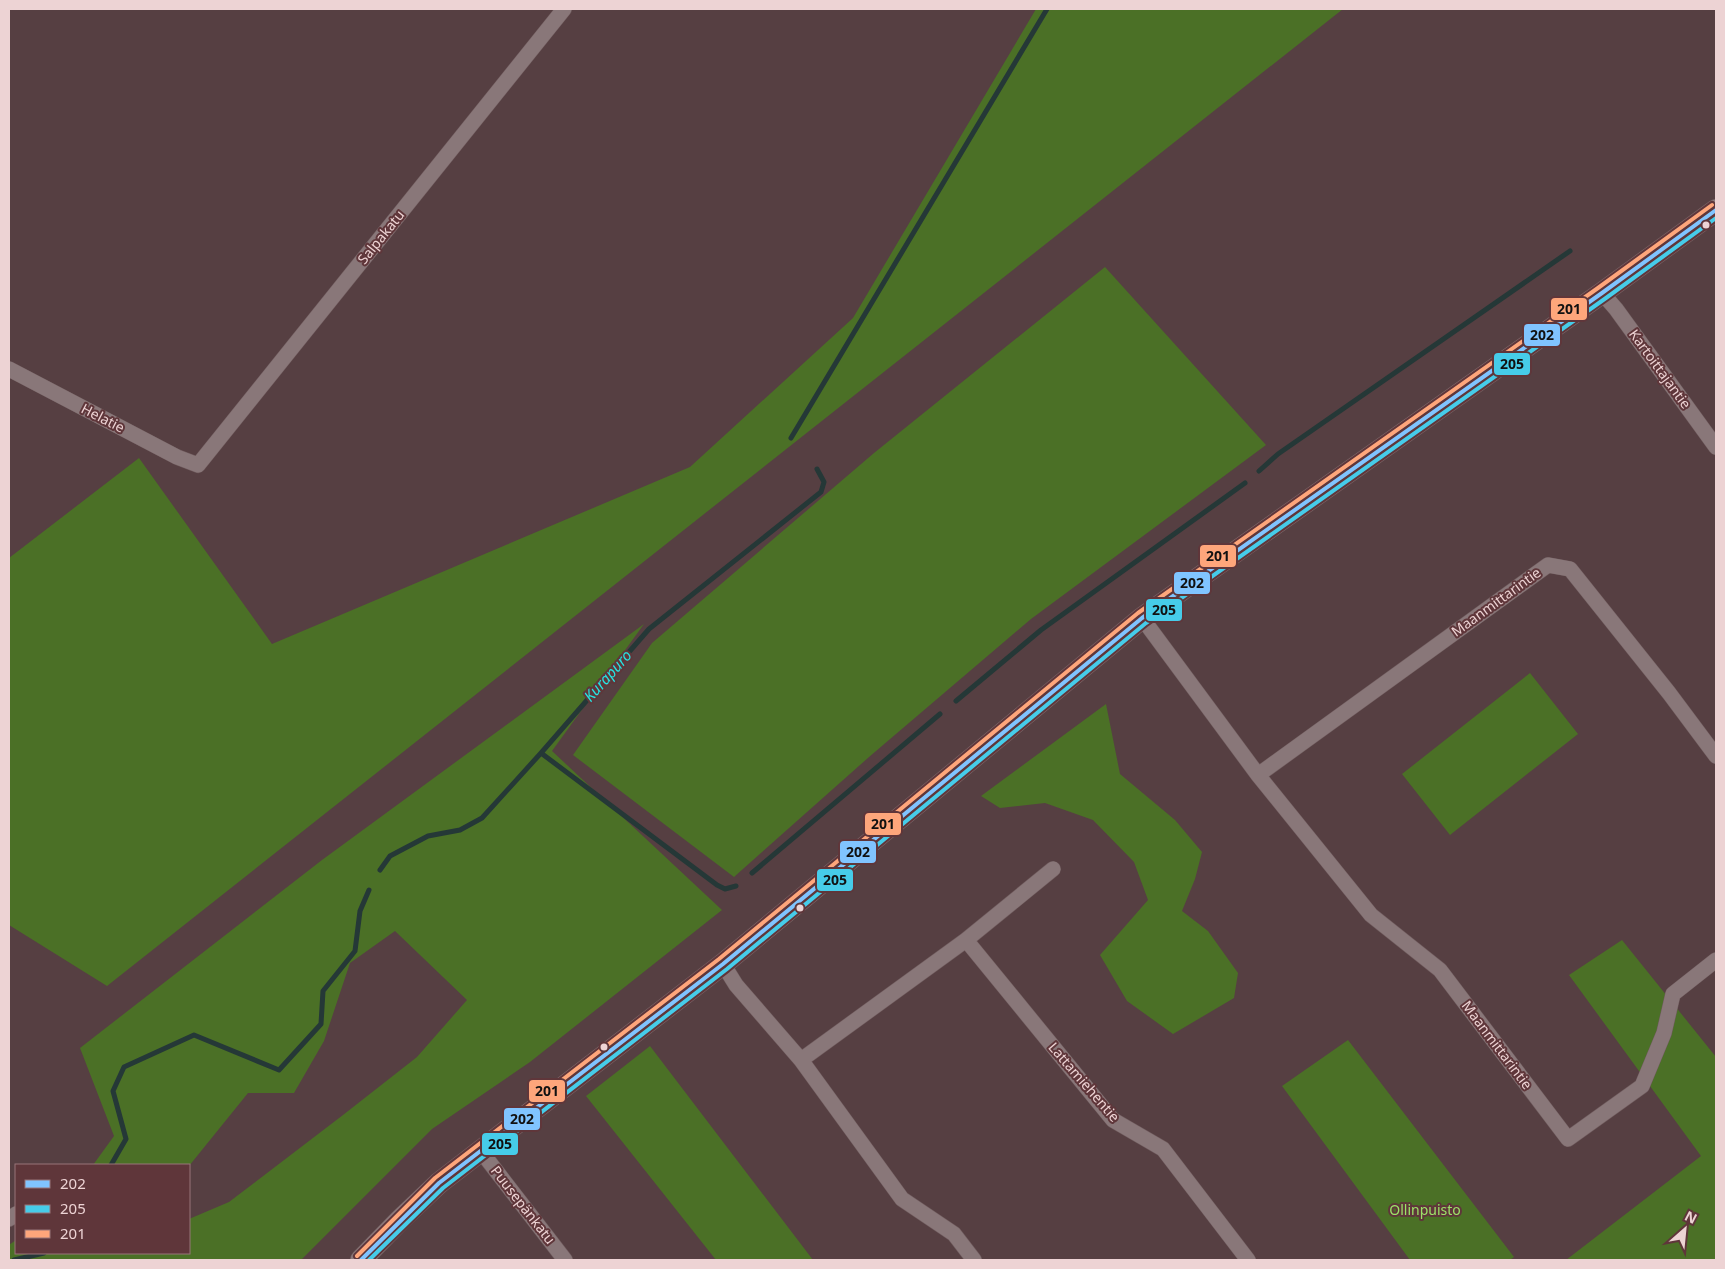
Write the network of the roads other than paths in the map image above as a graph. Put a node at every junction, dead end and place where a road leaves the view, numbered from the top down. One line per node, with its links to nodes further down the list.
1 (564, 9): 6 (street, Salpakatu)
2 (1716, 210): 3 (street)
3 (1602, 293): 5 (street, Kartoittajantie); 7 (street)
4 (9, 369): 6 (street, Helatie)
5 (1716, 447)
6 (198, 466)
7 (1142, 618): 9 (street, Maanmittarintie); 13 (street)
8 (1716, 756): 9 (street, Maanmittarintie)
9 (1258, 775): 12 (street, Maanmittarintie)
10 (1053, 869): 11 (street)
11 (966, 940): 14 (street); 19 (street, Lattamiehentie)
12 (1716, 960)
13 (723, 964): 14 (street); 15 (street)
14 (801, 1060): 18 (street)
15 (480, 1150): 16 (street); 17 (street, Puusepänkatu)
16 (361, 1260)
17 (565, 1260)
18 (974, 1260)
19 (1248, 1260)

